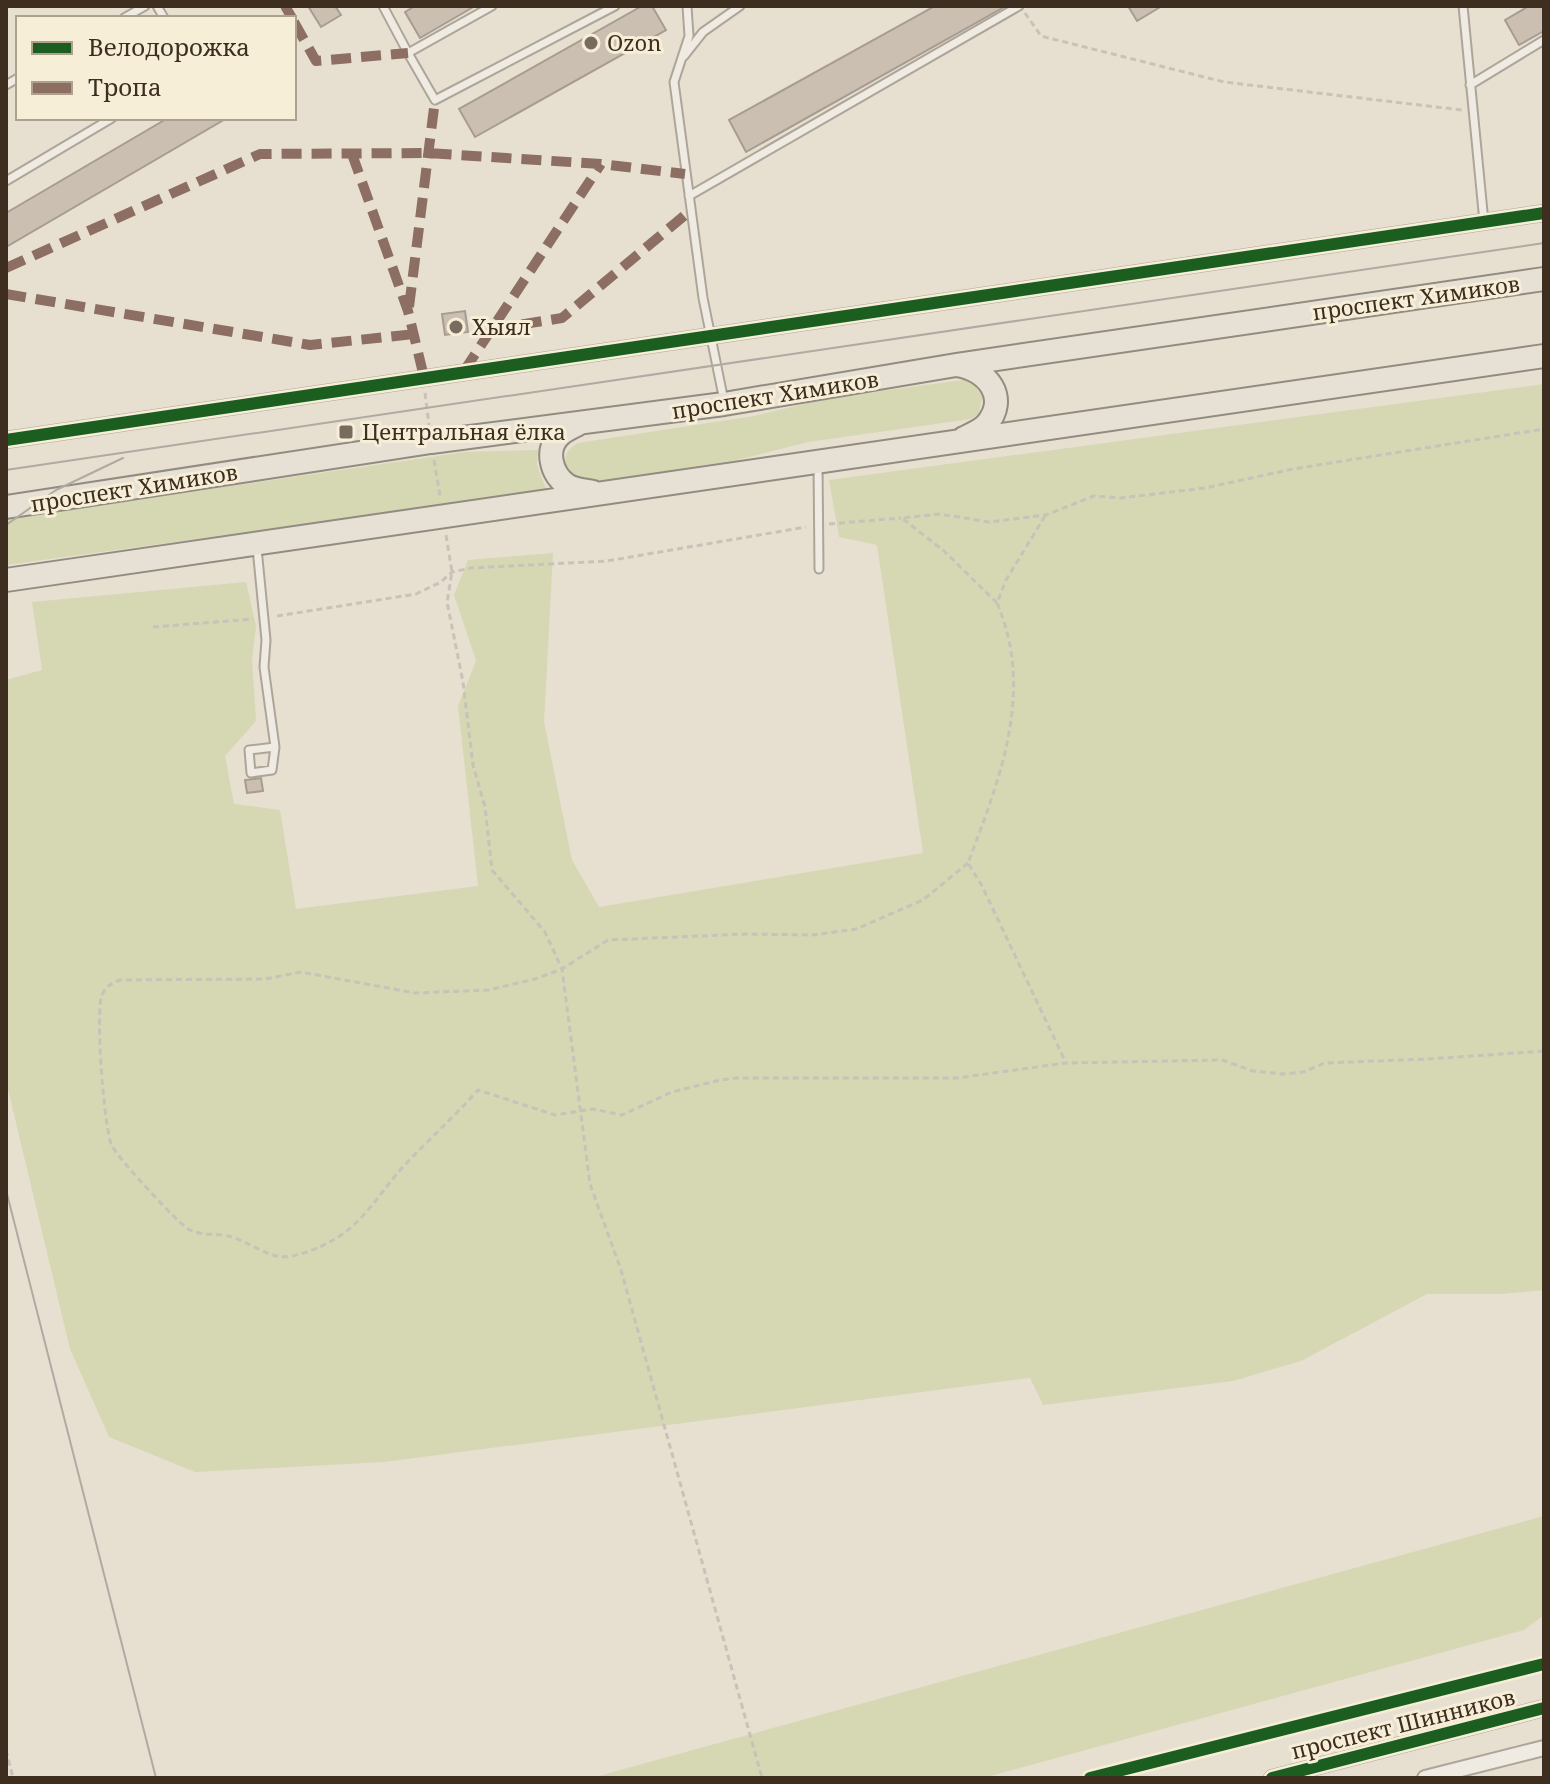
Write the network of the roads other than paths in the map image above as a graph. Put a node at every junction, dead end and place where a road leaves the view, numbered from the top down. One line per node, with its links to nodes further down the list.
1 (145, 6): 9 (lane)
2 (383, 6): 11 (lane)
3 (492, 6): 11 (lane)
4 (615, 6): 11 (lane)
5 (687, 6): 12 (lane)
6 (740, 6): 12 (lane)
7 (1020, 6): 16 (lane)
8 (1463, 6): 13 (lane)
9 (128, 16)
10 (1544, 40): 13 (lane)
11 (408, 53)
12 (681, 61): 16 (lane)
13 (1470, 85): 18 (lane)
14 (109, 120): 15 (lane)
15 (6, 181)
16 (689, 196): 20 (lane)
17 (1544, 213): 18 (street)
18 (1484, 222): 20 (street)
19 (1544, 279): 22 (main road, проспект Химиков)
20 (710, 336): 23 (lane); 25 (street)
21 (1544, 356): 26 (main road)
22 (956, 365): 23 (main road, проспект Химиков); 26 (main road)
23 (724, 404): 24 (main road, проспект Химиков)
24 (579, 424): 28 (main road); 29 (main road, проспект Химиков)
25 (6, 440)
26 (959, 441): 27 (main road)
27 (818, 462): 28 (main road); 31 (lane)
28 (604, 494): 30 (main road)
29 (6, 507)
30 (257, 546): 32 (main road); 33 (lane)
31 (819, 569)
32 (6, 580)
33 (275, 747): 33 (lane)
34 (1544, 1708): 36 (street, проспект Шинников)
35 (1544, 1748): 37 (street)
36 (1272, 1778)
37 (1425, 1778)

